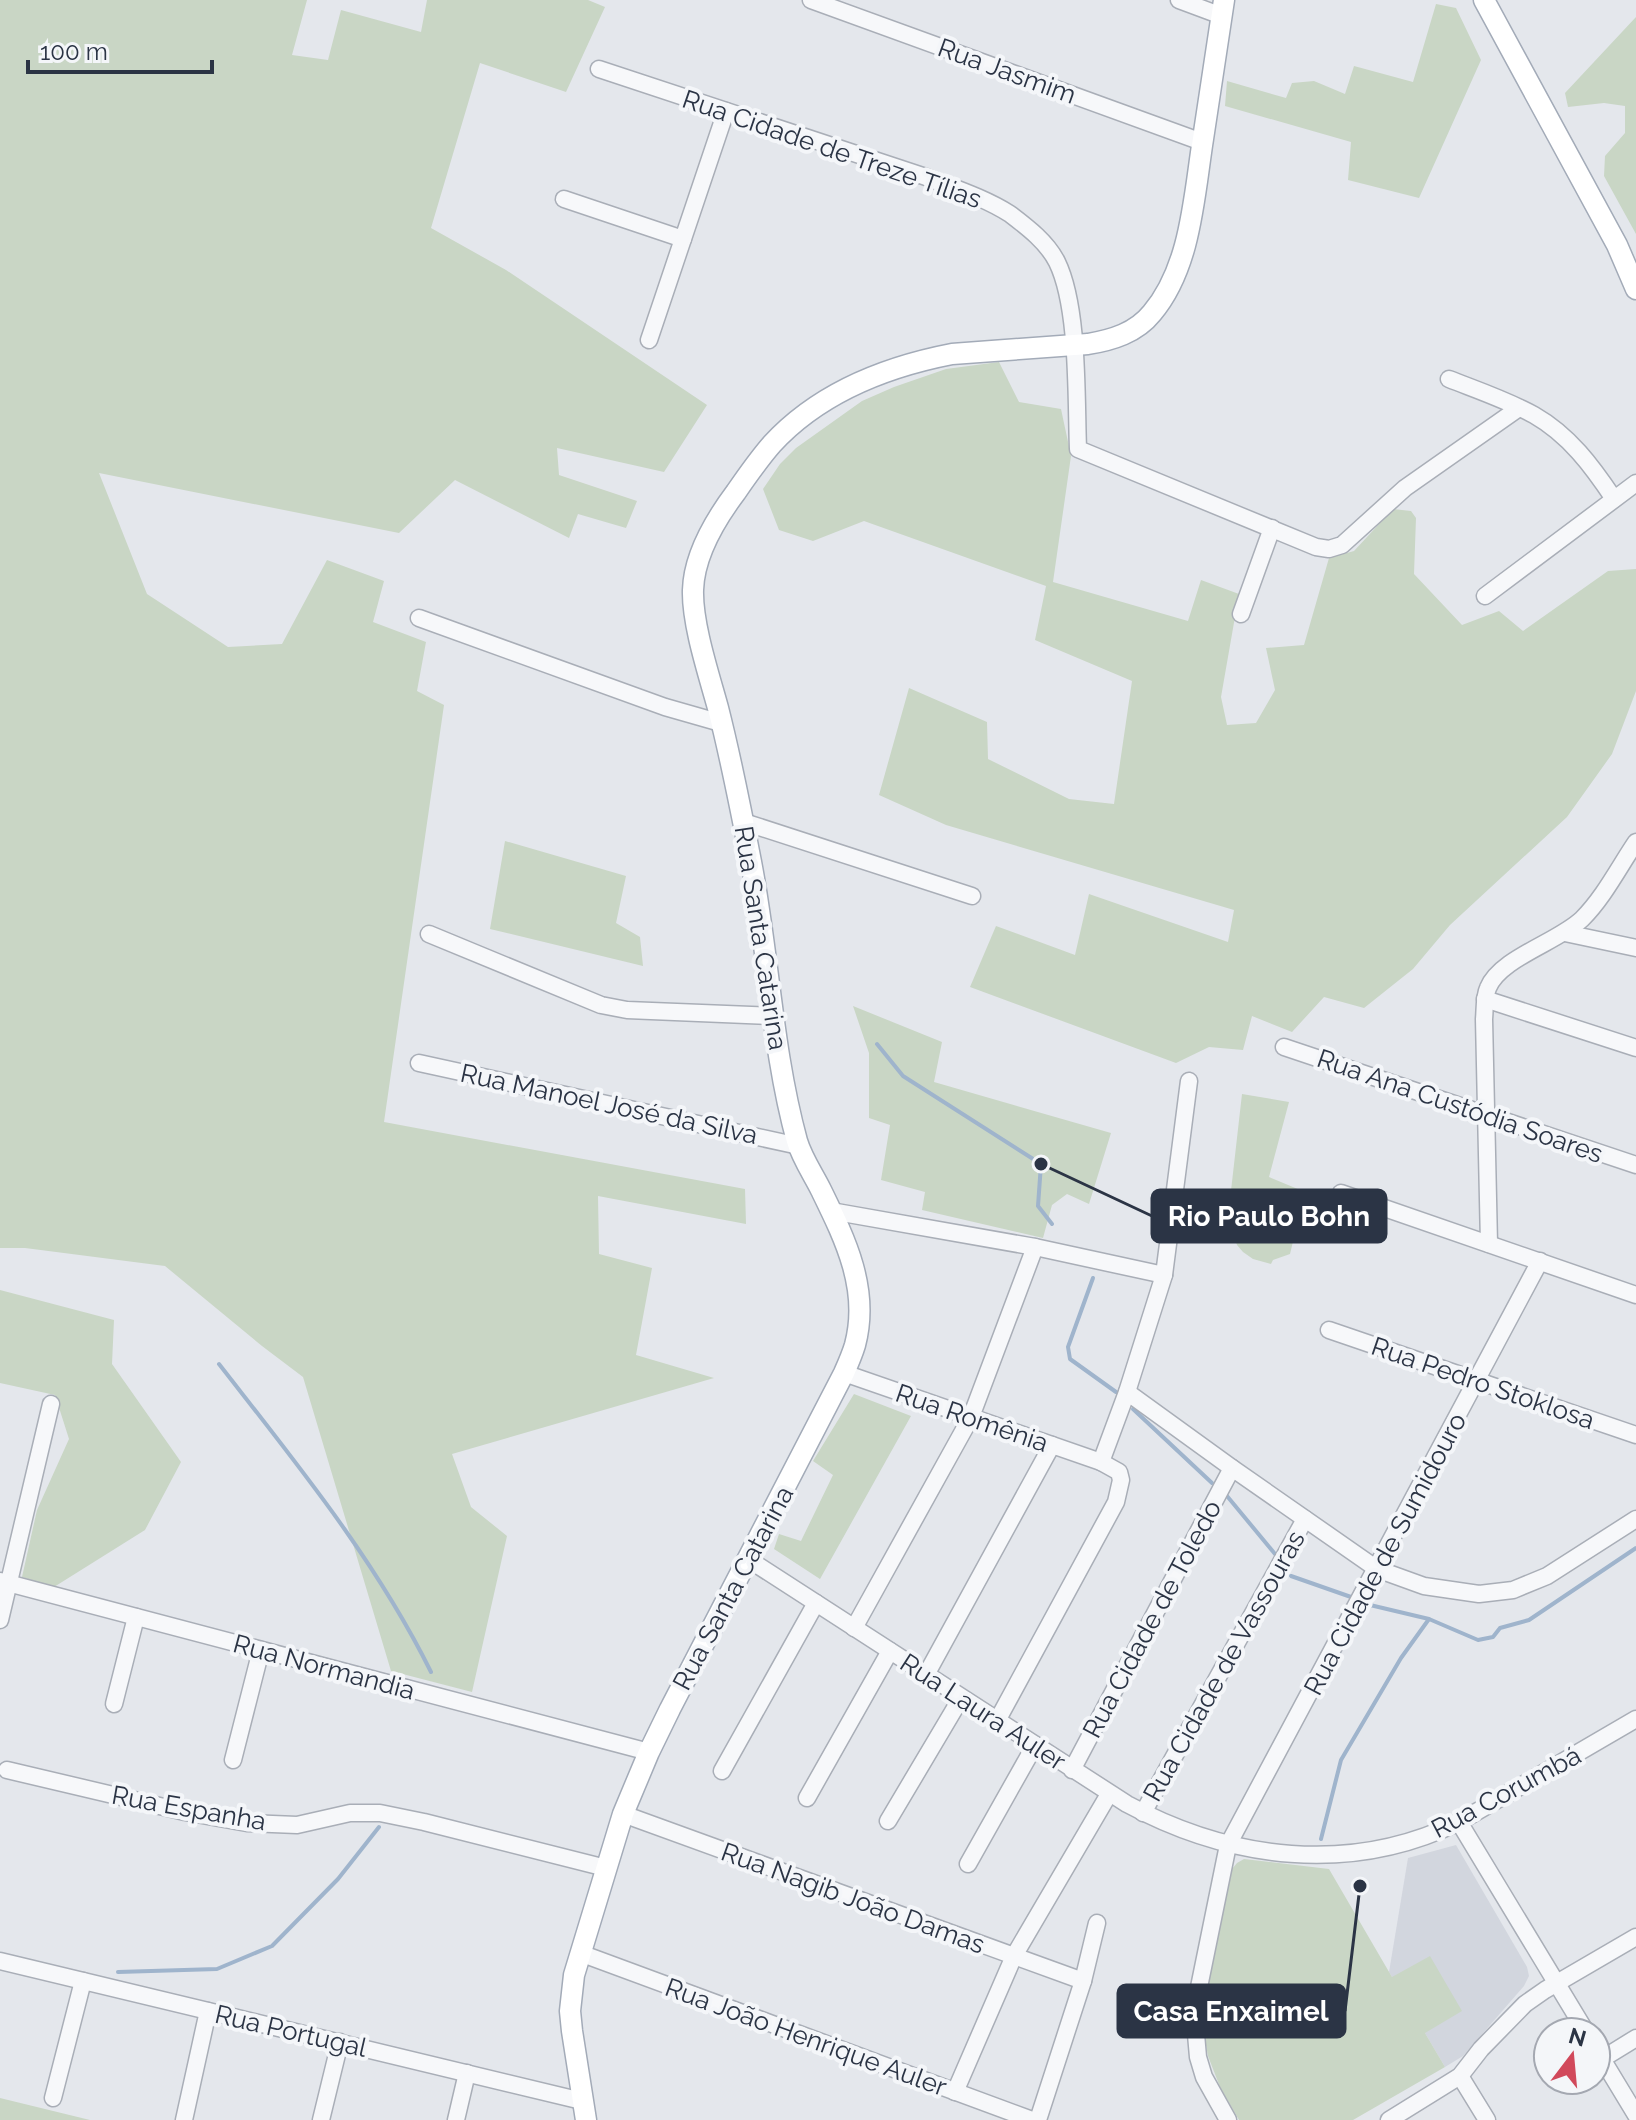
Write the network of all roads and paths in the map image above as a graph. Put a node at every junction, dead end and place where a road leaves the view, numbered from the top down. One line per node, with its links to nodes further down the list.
1 (811, 0): 7 (street, Rua Jasmim)
2 (1179, 0): 4 (street)
3 (1484, 0): 10 (main road)
4 (1223, 8): 7 (main road, Rua Santa Catarina)
5 (599, 69): 6 (street, Rua Cidade de Treze Tílias)
6 (726, 111): 9 (street); 12 (street, Rua Cidade de Treze Tílias)
7 (1202, 142): 12 (main road, Rua Santa Catarina)
8 (564, 199): 9 (street)
9 (683, 239): 11 (street)
10 (1636, 289)
11 (649, 340)
12 (1073, 345): 17 (street, Rua Cidade de Treze Tílias); 21 (main road, Rua Santa Catarina)
13 (1449, 379): 14 (street)
14 (1519, 408): 16 (street); 17 (street)
15 (1636, 483): 16 (street)
16 (1614, 499): 18 (street)
17 (1272, 528): 19 (street)
18 (1485, 596)
19 (1241, 614)
20 (419, 618): 21 (street)
21 (721, 723): 22 (main road, Rua Santa Catarina)
22 (744, 822): 24 (street); 29 (main road, Rua Santa Catarina)
23 (1636, 842): 25 (street)
24 (972, 896)
25 (1565, 933): 27 (street); 28 (street)
26 (429, 934): 29 (street)
27 (1636, 948)
28 (1485, 999): 31 (street); 34 (street)
29 (773, 1016): 35 (main road, Rua Santa Catarina)
30 (1284, 1047): 34 (street, Rua Ana Custódia Soares)
31 (1636, 1048)
32 (419, 1063): 35 (street, Rua Manoel José da Silva)
33 (1189, 1081): 42 (street)
34 (1487, 1116): 36 (street, Rua Ana Custódia Soares); 39 (street)
35 (799, 1146): 38 (main road, Rua Santa Catarina)
36 (1636, 1165)
37 (1341, 1193): 39 (street)
38 (831, 1211): 40 (street); 45 (main road, Rua Santa Catarina)
39 (1489, 1244): 41 (street)
40 (1035, 1247): 42 (street); 49 (street)
41 (1540, 1261): 43 (street); 46 (street, Rua Cidade de Sumidouro)
42 (1164, 1275): 47 (street)
43 (1636, 1295)
44 (1329, 1330): 46 (street, Rua Pedro Stoklosa)
45 (844, 1373): 49 (street, Rua Romênia); 56 (main road, Rua Santa Catarina)
46 (1478, 1381): 50 (street, Rua Pedro Stoklosa); 57 (street, Rua Cidade de Sumidouro)
47 (1127, 1392): 52 (street); 53 (street)
48 (51, 1404): 58 (street)
49 (971, 1417): 51 (street, Rua Romênia); 62 (street)
50 (1636, 1435)
51 (1052, 1445): 52 (street, Rua Romênia); 65 (street)
52 (1101, 1462): 69 (street)
53 (1232, 1468): 54 (street); 74 (street, Rua Cidade de Toledo)
54 (1305, 1519): 57 (street); 78 (street, Rua Cidade de Vassouras)
55 (1636, 1519): 57 (street)
56 (748, 1559): 59 (street, Rua Laura Auler); 71 (main road, Rua Santa Catarina)
57 (1377, 1569): 82 (street, Rua Cidade de Sumidouro)
58 (4, 1582): 60 (street, Rua Normandia); 61 (street)
59 (816, 1603): 62 (street, Rua Laura Auler); 75 (street)
60 (136, 1617): 63 (street, Rua Normandia); 67 (street)
61 (0, 1620)
62 (854, 1628): 64 (street, Rua Laura Auler)
63 (261, 1650): 71 (street, Rua Normandia); 72 (street)
64 (890, 1651): 65 (street, Rua Laura Auler); 77 (street)
65 (926, 1675): 66 (street, Rua Laura Auler)
66 (961, 1698): 69 (street, Rua Laura Auler); 80 (street)
67 (114, 1704)
68 (1636, 1719): 81 (street, Rua Corumbá)
69 (997, 1721): 70 (street, Rua Laura Auler)
70 (1035, 1745): 74 (street, Rua Laura Auler); 83 (street)
71 (649, 1752): 79 (main road, Rua Santa Catarina)
72 (233, 1760)
73 (7, 1770): 84 (street, Rua Espanha)
74 (1072, 1770): 76 (street, Rua Laura Auler)
75 (722, 1771)
76 (1109, 1794): 78 (street, Rua Laura Auler); 88 (street)
77 (807, 1798)
78 (1143, 1813): 82 (street, Rua Laura Auler)
79 (623, 1814): 84 (main road, Rua Santa Catarina); 88 (street, Rua Nagib João Damas)
80 (888, 1821)
81 (1459, 1822): 82 (street, Rua Corumbá); 92 (street)
82 (1228, 1845): 109 (street, Rua Cidade de Sumidouro)
83 (968, 1864)
84 (606, 1868): 87 (main road, Rua Santa Catarina)
85 (1097, 1923): 91 (street)
86 (1636, 1937): 92 (street)
87 (580, 1953): 101 (street, Rua João Henrique Auler); 103 (main road, Rua Santa Catarina)
88 (1014, 1956): 91 (street, Rua Nagib João Damas); 101 (street)
89 (0, 1961): 90 (street, Rua Portugal)
90 (83, 1981): 93 (street, Rua Portugal); 102 (street)
91 (1083, 1981): 108 (street)
92 (1557, 1985): 94 (street); 100 (street)
93 (208, 2011): 96 (street, Rua Portugal); 105 (street)
94 (1576, 2016)
95 (1636, 2038): 97 (street)
96 (340, 2042): 98 (street, Rua Portugal); 106 (street)
97 (1612, 2048)
98 (467, 2073): 103 (street, Rua Portugal); 107 (street)
99 (1612, 2075): 104 (street)
100 (1460, 2076): 110 (street); 111 (street)
101 (955, 2092): 108 (street, Rua João Henrique Auler)
102 (53, 2098)
103 (584, 2110)
104 (1636, 2115)
105 (184, 2120)
106 (321, 2120)
107 (456, 2120)
108 (1035, 2120)
109 (1228, 2120)
110 (1389, 2120)
111 (1487, 2120)

